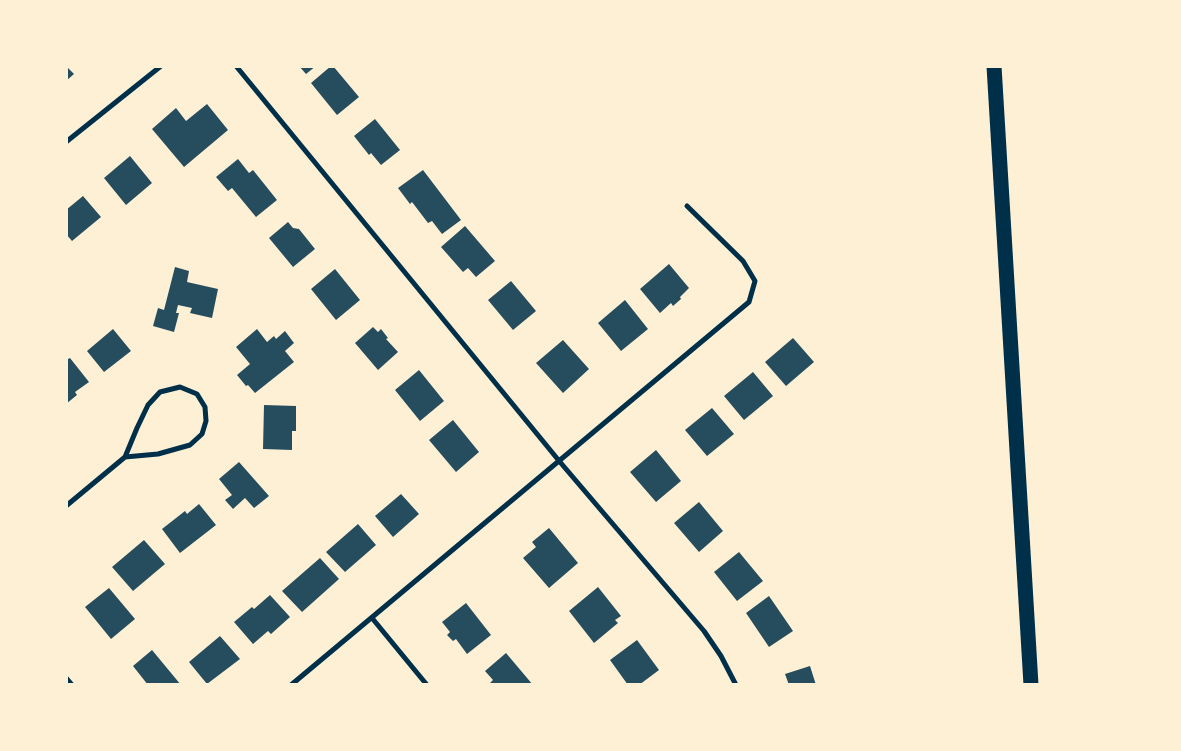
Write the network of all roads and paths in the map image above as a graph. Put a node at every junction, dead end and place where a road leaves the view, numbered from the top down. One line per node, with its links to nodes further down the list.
1 (162, 66): 4 (street)
2 (236, 66): 7 (street)
3 (994, 66): 15 (highway)
4 (66, 142)
5 (687, 206): 7 (street)
6 (125, 457): 6 (street); 8 (street)
7 (560, 462): 9 (street); 14 (street)
8 (66, 506)
9 (372, 618): 12 (street); 13 (street)
10 (66, 678): 11 (street)
11 (72, 685)
12 (291, 685)
13 (427, 685)
14 (736, 685)
15 (1032, 685)

